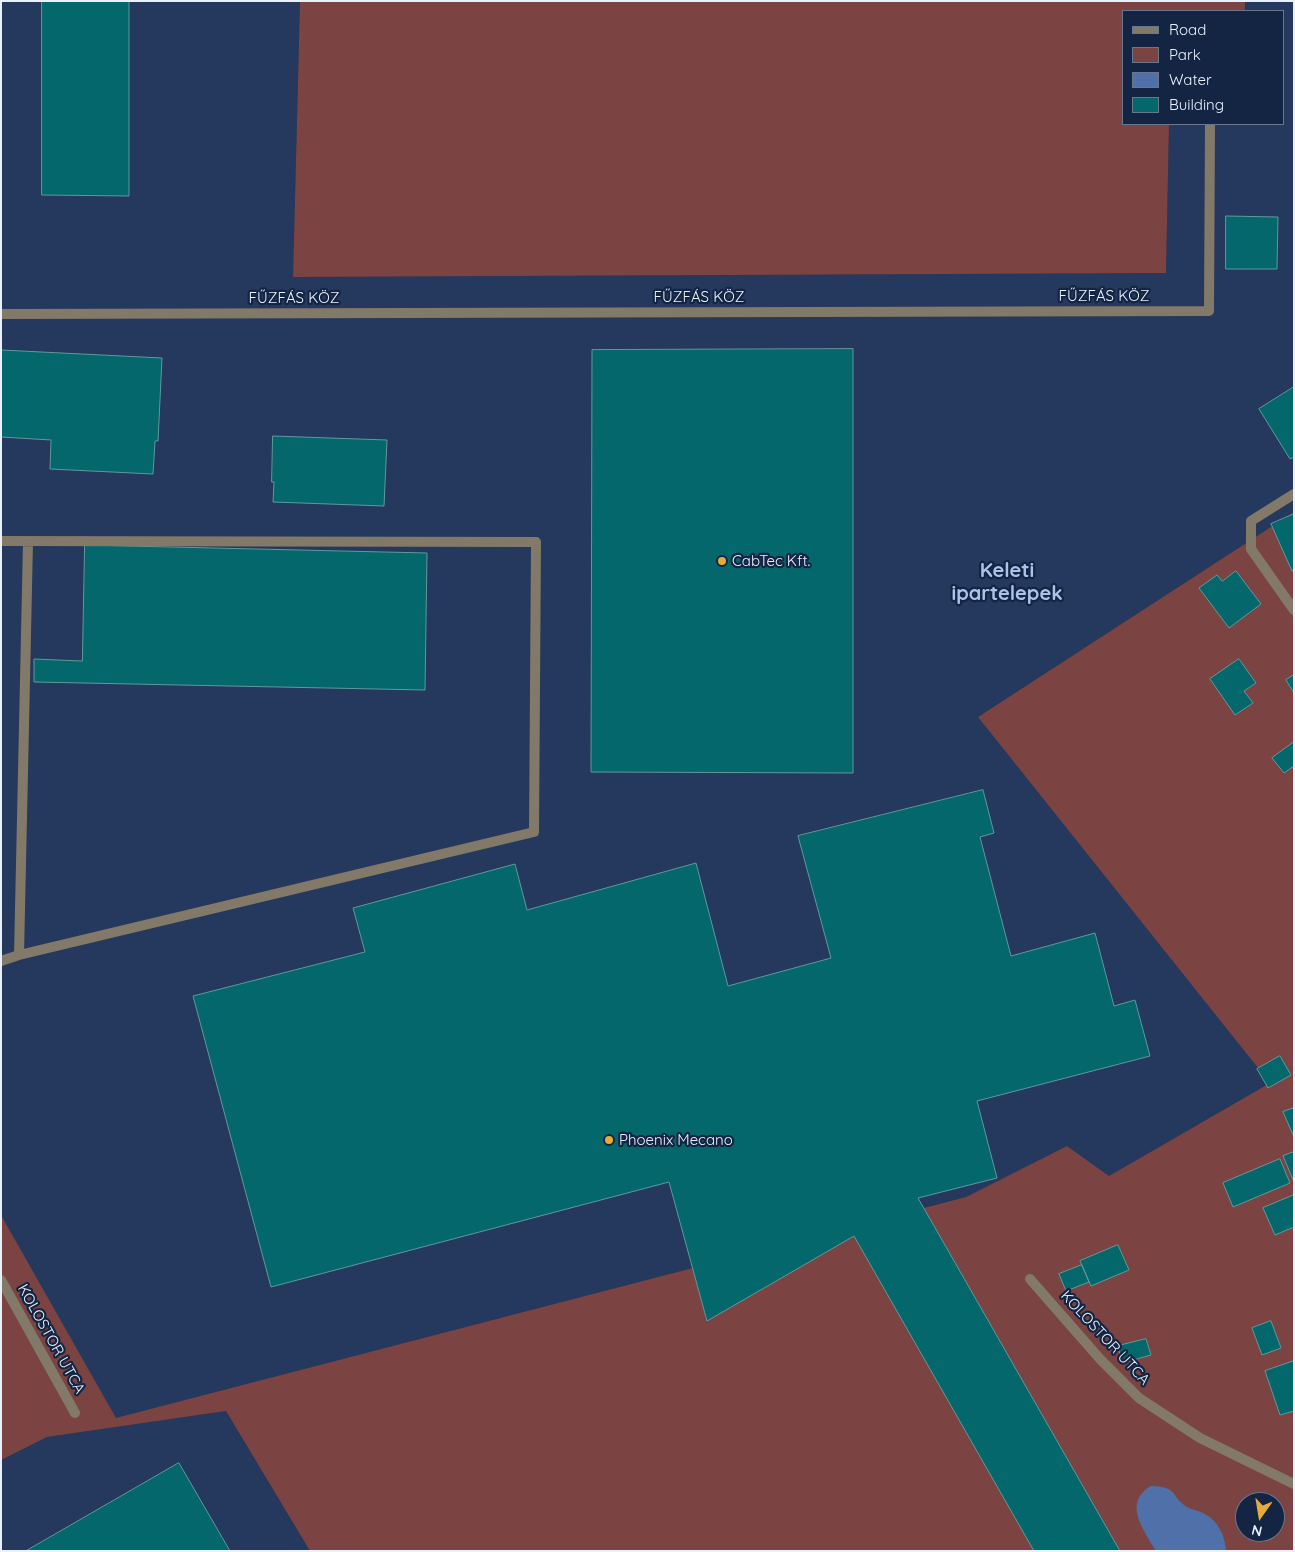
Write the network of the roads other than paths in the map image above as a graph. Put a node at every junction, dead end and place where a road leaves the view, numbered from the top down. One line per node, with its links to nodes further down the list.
1 (1210, 125): 2 (street, FŰZFÁS KÖZ)
2 (1, 314)
3 (1294, 494): 6 (street)
4 (1, 542): 5 (street)
5 (28, 542): 7 (street); 7 (street)
6 (1294, 610)
7 (19, 955): 8 (street)
8 (1, 961)
9 (1030, 1279): 12 (street, KOLOSTOR UTCA)
10 (1, 1280): 11 (street, KOLOSTOR UTCA)
11 (75, 1414)
12 (1294, 1484)

